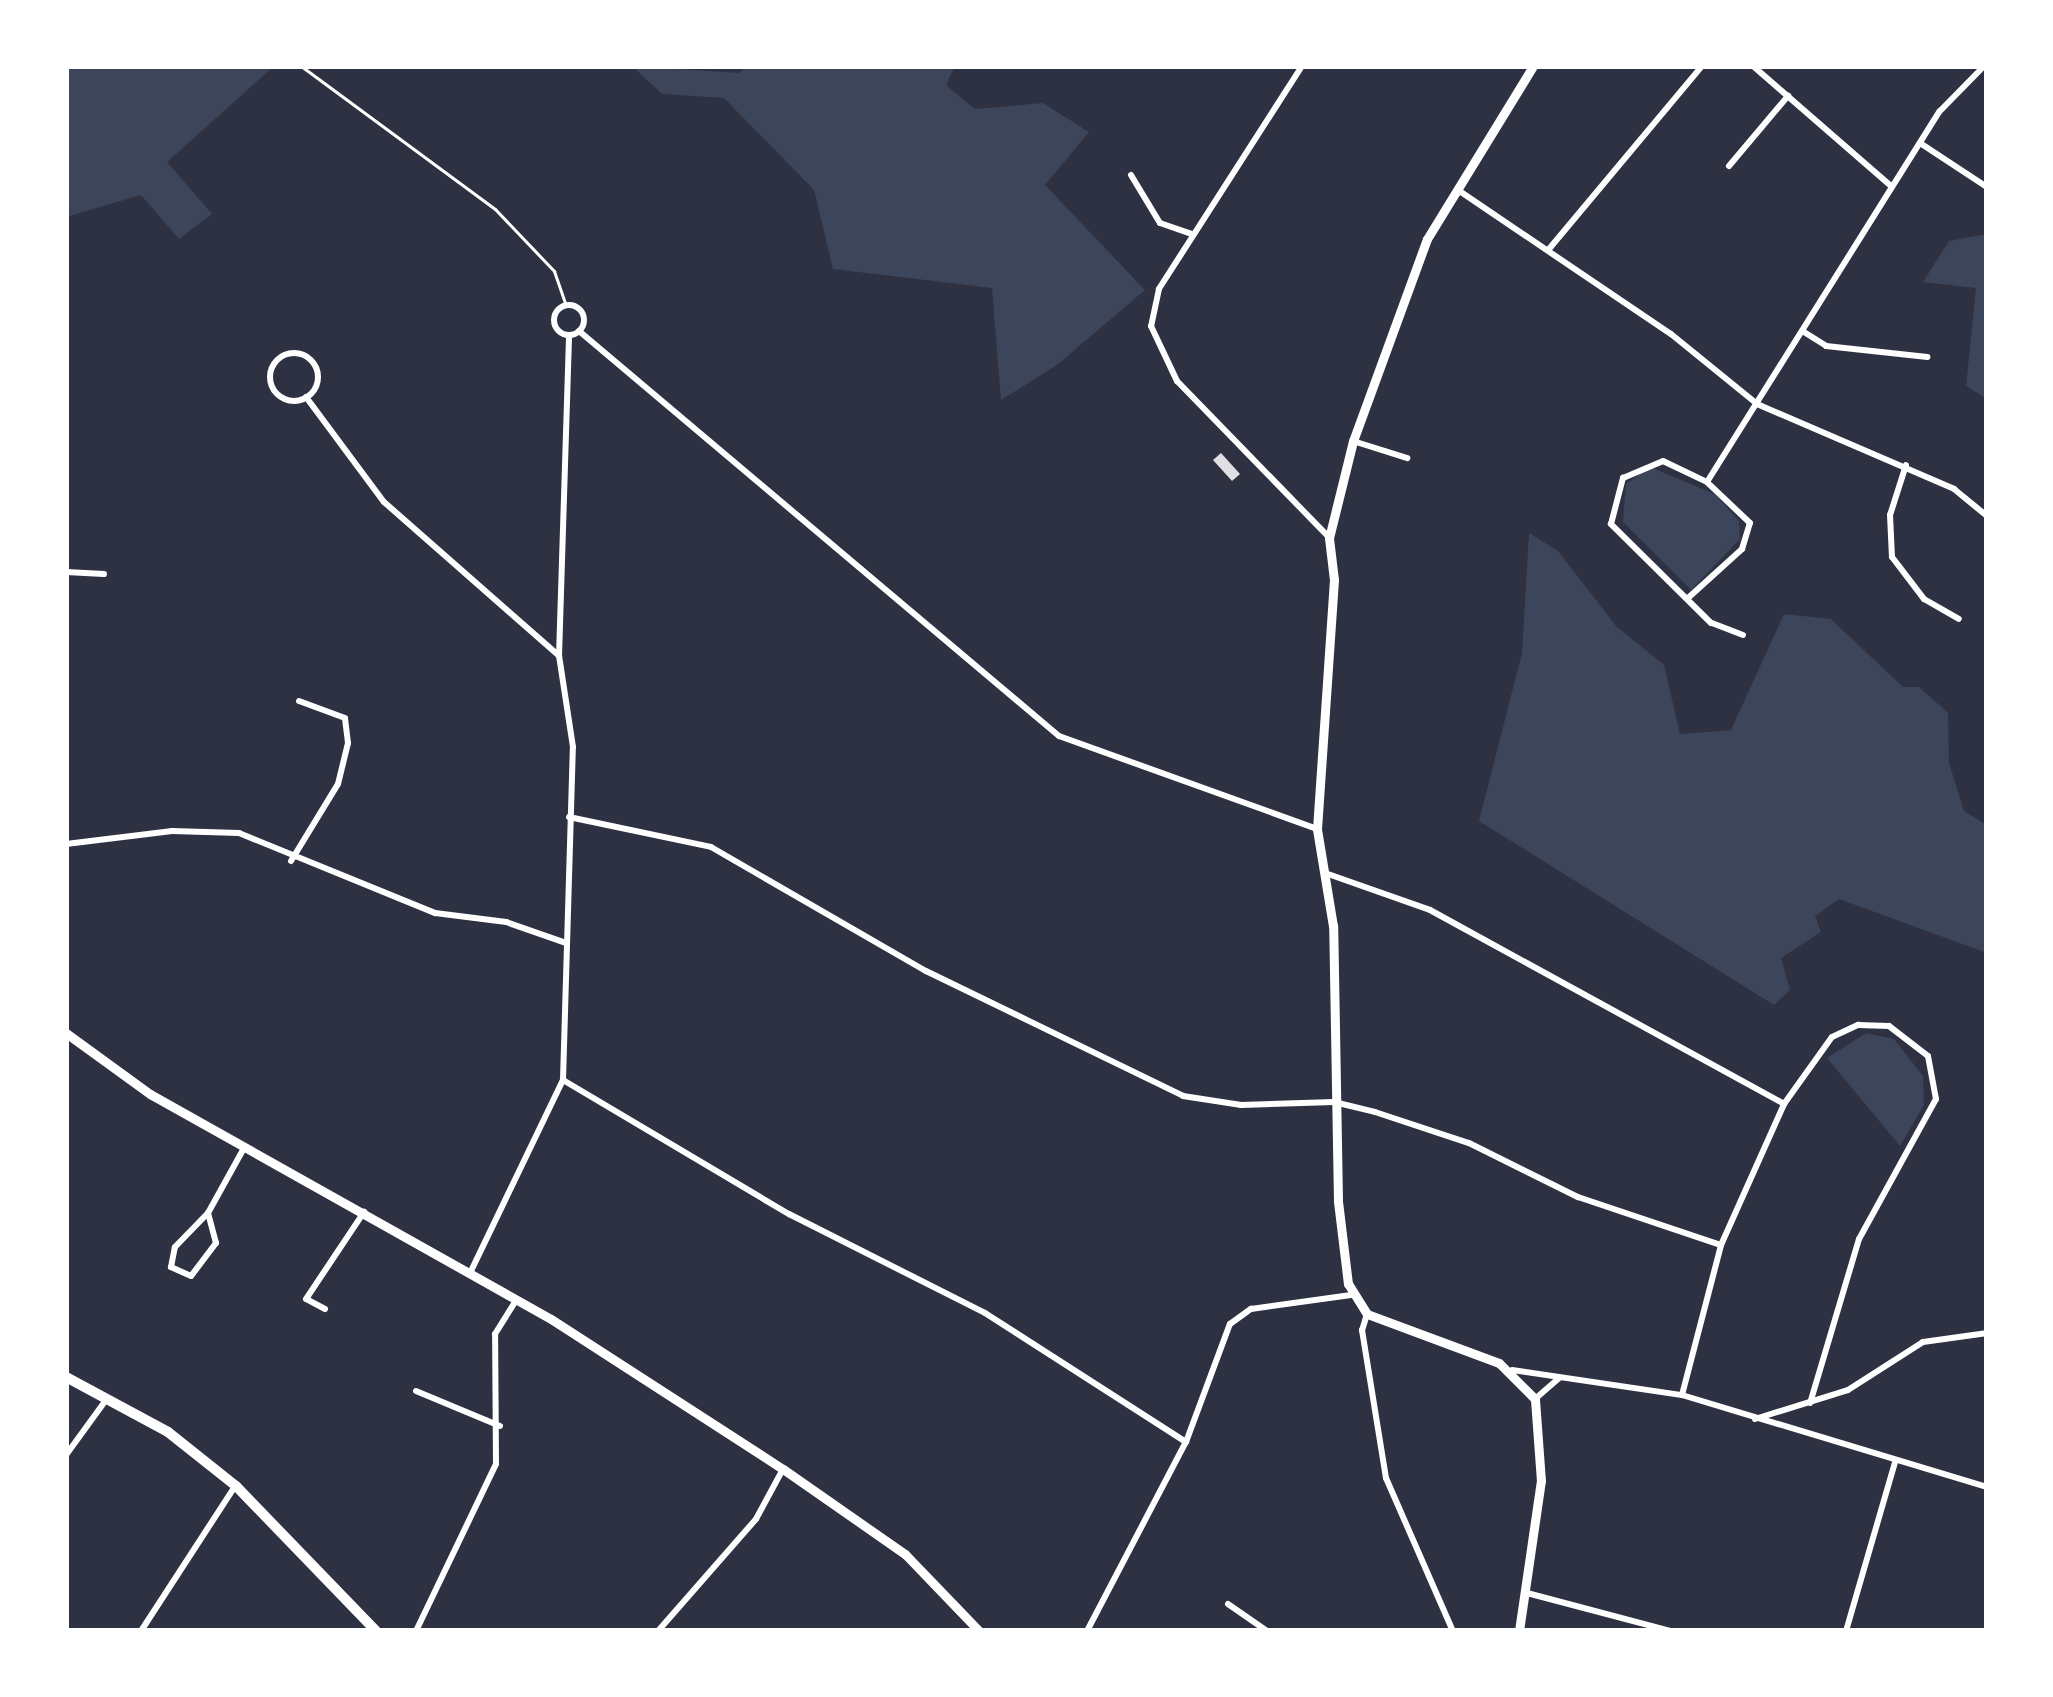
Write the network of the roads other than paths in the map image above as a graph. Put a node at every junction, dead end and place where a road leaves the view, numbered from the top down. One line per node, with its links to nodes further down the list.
1 (301, 66): 16 (lane)
2 (1301, 66): 14 (street)
3 (1533, 66): 13 (street)
4 (1702, 66): 15 (street)
5 (1753, 66): 7 (street)
6 (1984, 66): 8 (street)
7 (1788, 96): 9 (street); 11 (street)
8 (1920, 143): 11 (street); 12 (street)
9 (1729, 166)
10 (1131, 175): 14 (street)
11 (1892, 187): 18 (street)
12 (1987, 187)
13 (1454, 189): 15 (street); 23 (street)
14 (1192, 234): 28 (street)
15 (1549, 249): 22 (street)
16 (566, 305): 17 (street); 19 (street)
17 (579, 331): 19 (street); 37 (street)
18 (1802, 331): 20 (street); 22 (street)
19 (568, 335): 34 (street)
20 (1928, 357)
21 (306, 398): 21 (street); 34 (street)
22 (1756, 404): 25 (street); 26 (street)
23 (1353, 441): 24 (street); 28 (street)
24 (1407, 458)
25 (1906, 465): 27 (street); 32 (street)
26 (1707, 482): 31 (street); 31 (street)
27 (1987, 516)
28 (1329, 538): 37 (street)
29 (66, 572): 30 (street)
30 (104, 574)
31 (1688, 598): 33 (street)
32 (1959, 619)
33 (1743, 635)
34 (560, 656): 36 (street)
35 (299, 701): 39 (street)
36 (568, 817): 41 (street); 44 (street)
37 (1317, 830): 40 (street)
38 (66, 844): 39 (street)
39 (291, 861): 41 (street)
40 (1328, 874): 44 (street); 45 (street)
41 (566, 944): 43 (street)
42 (66, 1034): 46 (street)
43 (562, 1080): 50 (street); 66 (street)
44 (1334, 1102): 49 (street); 51 (street)
45 (1784, 1104): 49 (street); 63 (street)
46 (244, 1148): 47 (street); 48 (street)
47 (364, 1212): 50 (street); 53 (street)
48 (208, 1213): 48 (street)
49 (1721, 1245): 60 (street)
50 (471, 1271): 52 (street)
51 (1351, 1295): 54 (street); 66 (street)
52 (517, 1299): 65 (street); 69 (street)
53 (326, 1309)
54 (1367, 1314): 56 (street); 81 (street)
55 (1987, 1333): 63 (street)
56 (1512, 1370): 58 (street); 62 (street)
57 (66, 1377): 61 (main road)
58 (1559, 1378): 60 (street); 62 (street)
59 (416, 1391): 65 (street)
60 (1682, 1394): 64 (street)
61 (106, 1399): 67 (street); 70 (main road)
62 (1535, 1399): 72 (street)
63 (1810, 1403): 64 (street)
64 (1755, 1419): 68 (street)
65 (500, 1426): 76 (street)
66 (1186, 1442): 79 (street)
67 (66, 1455)
68 (1894, 1462): 71 (street); 84 (street)
69 (783, 1469): 77 (street); 78 (street)
70 (236, 1486): 74 (street); 75 (main road)
71 (1987, 1487)
72 (1527, 1593): 82 (street); 83 (street)
73 (1228, 1604): 80 (street)
74 (141, 1631)
75 (376, 1631)
76 (416, 1631)
77 (658, 1631)
78 (979, 1631)
79 (1088, 1631)
80 (1267, 1631)
81 (1453, 1631)
82 (1519, 1631)
83 (1671, 1631)
84 (1846, 1631)

